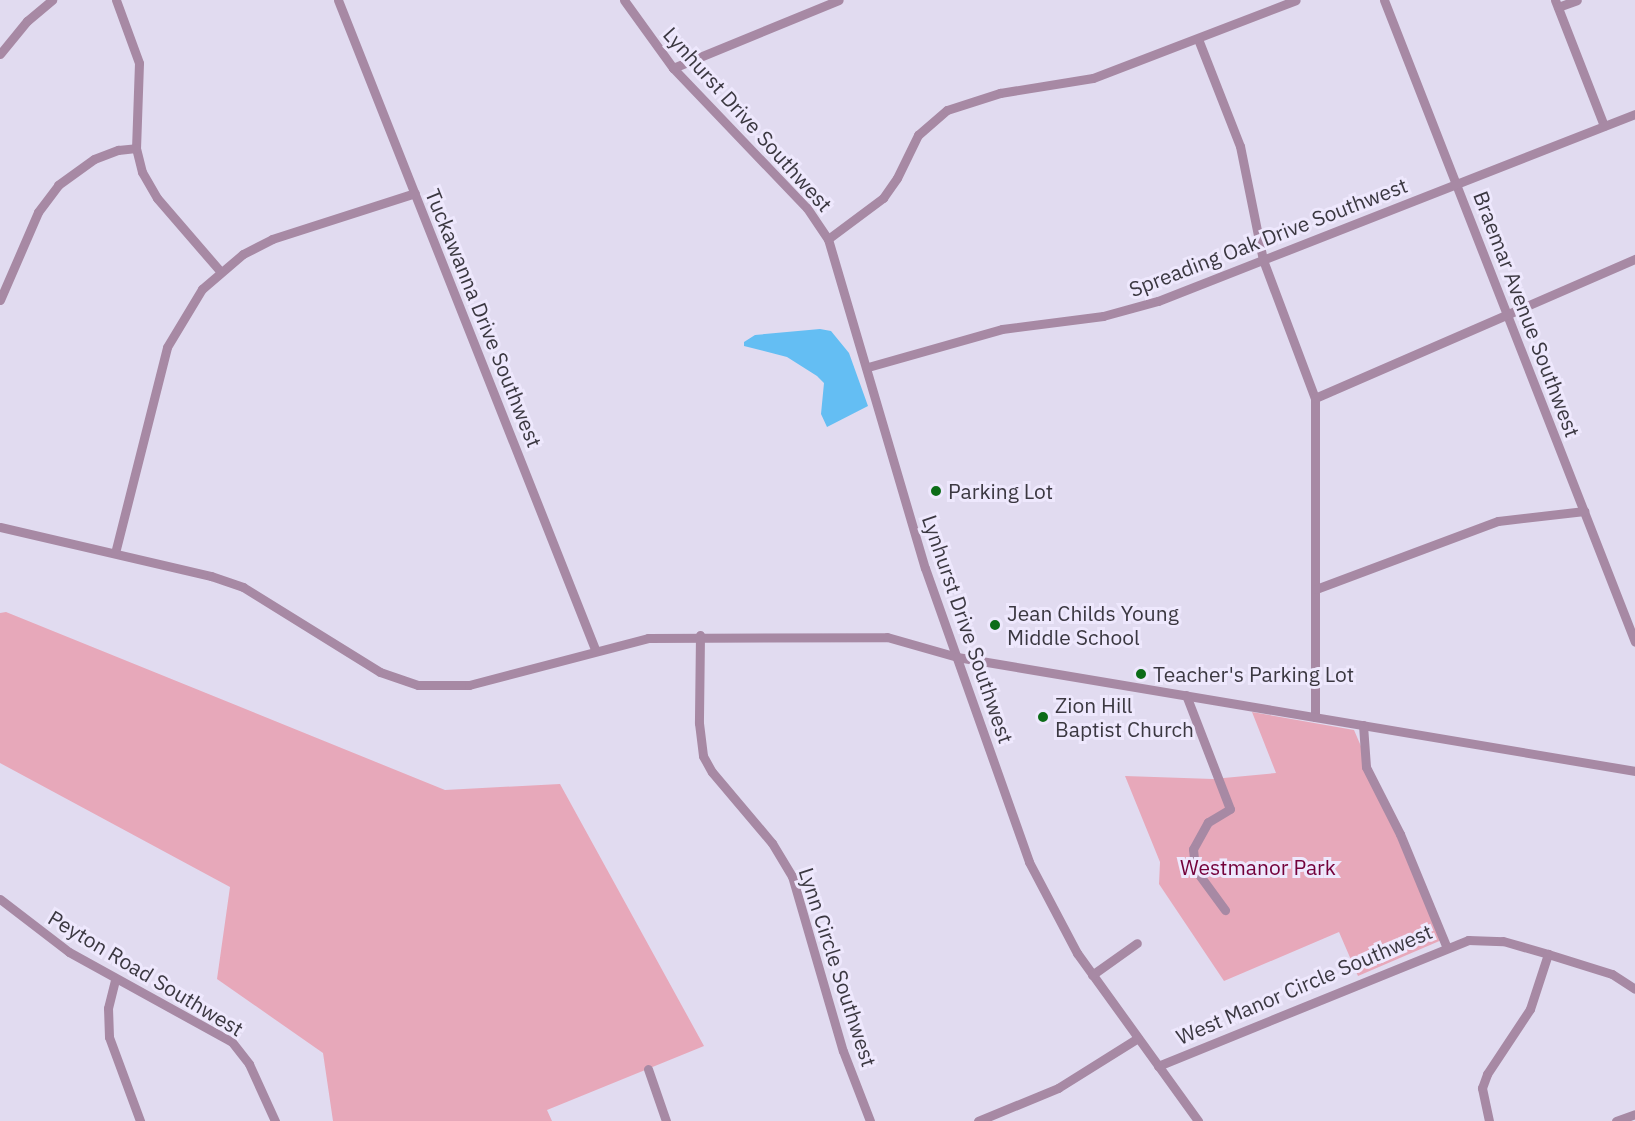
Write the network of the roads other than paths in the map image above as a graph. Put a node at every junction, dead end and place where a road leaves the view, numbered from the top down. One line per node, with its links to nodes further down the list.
1 (52, 0): 11 (street)
2 (116, 0): 15 (street)
3 (338, 0): 17 (street, Tuckawanna Drive Southwest)
4 (624, 0): 12 (street, Lynhurst Drive Southwest)
5 (839, 0): 12 (street)
6 (1296, 0): 10 (street)
7 (1384, 0): 16 (street, Braemar Avenue Southwest)
8 (1577, 0): 9 (street)
9 (1557, 4): 14 (street)
10 (1198, 39): 18 (street); 20 (street)
11 (0, 54)
12 (673, 68): 18 (street, Lynhurst Drive Southwest)
13 (1635, 114): 14 (street, Spreading Oak Drive Southwest)
14 (1604, 126): 16 (street, Spreading Oak Drive Southwest)
15 (135, 148): 21 (street); 22 (street)
16 (1457, 184): 20 (street, Spreading Oak Drive Southwest); 23 (street, Braemar Avenue Southwest)
17 (415, 193): 21 (street); 32 (street, Tuckawanna Drive Southwest)
18 (828, 239): 24 (street, Lynhurst Drive Southwest)
19 (1635, 259): 23 (street)
20 (1263, 260): 24 (street, Spreading Oak Drive Southwest); 25 (street)
21 (220, 271): 28 (street)
22 (0, 300)
23 (1508, 314): 25 (street); 26 (street, Braemar Avenue Southwest)
24 (868, 367): 33 (street, Lynhurst Drive Southwest)
25 (1315, 398): 29 (street)
26 (1584, 511): 29 (street); 31 (street, Braemar Avenue Southwest)
27 (0, 527): 28 (street)
28 (115, 553): 32 (street)
29 (1316, 589): 35 (street)
30 (700, 635): 32 (street); 33 (street); 53 (street, Lynn Circle Southwest)
31 (1635, 642)
32 (596, 649)
33 (957, 657): 34 (street); 43 (street, Lynhurst Drive Southwest)
34 (1186, 695): 35 (street); 39 (street)
35 (1315, 717): 36 (street)
36 (1363, 725): 37 (street); 41 (street, West Manor Circle Southwest)
37 (1635, 771)
38 (0, 900): 44 (street, Peyton Road Southwest)
39 (1225, 910)
40 (1137, 943): 43 (street)
41 (1447, 948): 42 (street); 47 (street, West Manor Circle Southwest)
42 (1548, 954): 45 (street); 56 (street)
43 (1092, 975): 46 (street, Lynhurst Drive Southwest)
44 (115, 980): 50 (street); 51 (street, Peyton Road Southwest)
45 (1635, 989)
46 (1138, 1038): 47 (street, Lynhurst Drive Southwest); 54 (street)
47 (1158, 1066): 55 (street, Lynhurst Drive Southwest)
48 (648, 1069): 52 (street)
49 (1635, 1114): 57 (street)
50 (140, 1121)
51 (274, 1121)
52 (666, 1121)
53 (870, 1121)
54 (978, 1121)
55 (1198, 1121)
56 (1489, 1121)
57 (1616, 1121)

